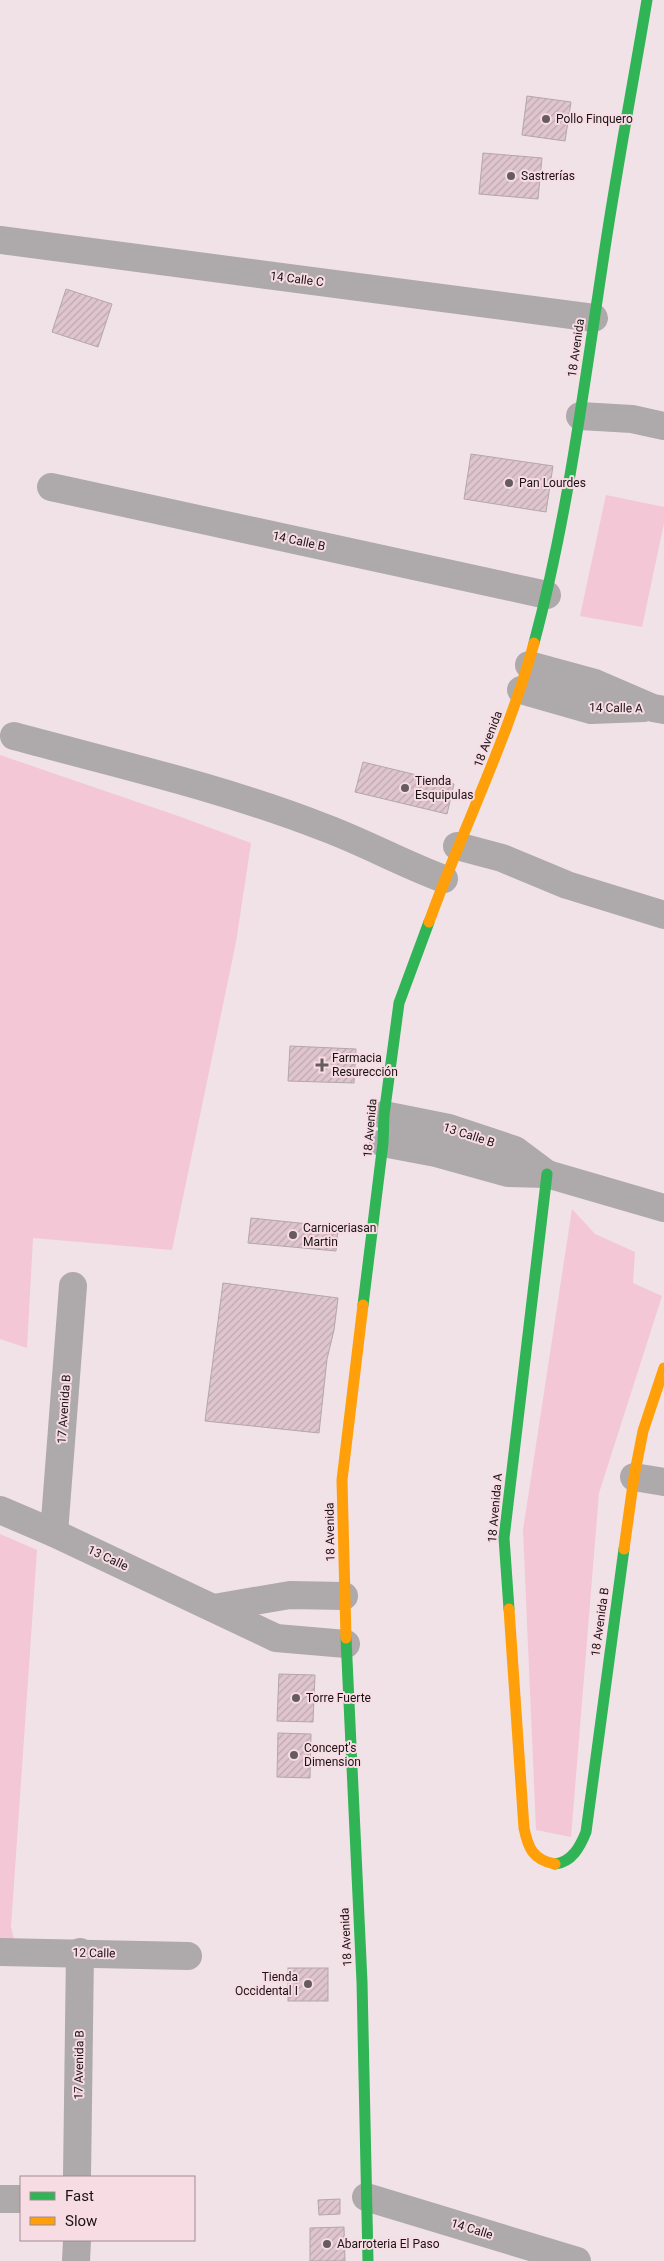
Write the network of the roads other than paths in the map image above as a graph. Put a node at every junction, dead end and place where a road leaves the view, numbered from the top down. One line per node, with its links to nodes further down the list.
1 (647, 0): 3 (street, 18 Avenida)
2 (0, 240): 3 (street, 14 Calle C)
3 (594, 318): 4 (street, 18 Avenida)
4 (580, 416): 5 (street); 7 (street, 18 Avenida)
5 (664, 426)
6 (51, 487): 7 (street, 14 Calle B)
7 (546, 595): 8 (street, 18 Avenida)
8 (525, 678): 9 (street, 14 Calle A); 11 (street, 18 Avenida)
9 (658, 709)
10 (14, 736): 12 (street)
11 (457, 846): 12 (street, 18 Avenida); 13 (street)
12 (444, 879): 14 (street, 18 Avenida)
13 (664, 914)
14 (384, 1115): 15 (street, 18 Avenida); 16 (street, 13 Calle B)
15 (383, 1143): 16 (street, 13 Calle B); 24 (street, 18 Avenida)
16 (547, 1174): 17 (street, 13 Calle B); 27 (street, 18 Avenida A)
17 (664, 1208)
18 (73, 1286): 23 (street, 17 Avenida B)
19 (664, 1368): 20 (street, 18 Avenida B)
20 (634, 1476): 21 (street); 27 (street, 18 Avenida B)
21 (664, 1482)
22 (0, 1510): 23 (street, 13 Calle)
23 (54, 1532): 25 (street, 13 Calle)
24 (344, 1596): 25 (street); 26 (street, 18 Avenida)
25 (214, 1608): 26 (street, 13 Calle)
26 (346, 1644): 32 (street, 18 Avenida)
27 (552, 1864)
28 (0, 1952): 29 (street, 12 Calle)
29 (80, 1952): 30 (street, 12 Calle); 31 (street, 17 Avenida B)
30 (188, 1956)
31 (78, 2176)
32 (366, 2198): 36 (street, 18 Avenida); 38 (street, 14 Calle)
33 (0, 2199): 34 (street)
34 (20, 2199)
35 (77, 2241): 37 (street)
36 (371, 2260)
37 (76, 2261)
38 (577, 2261)

